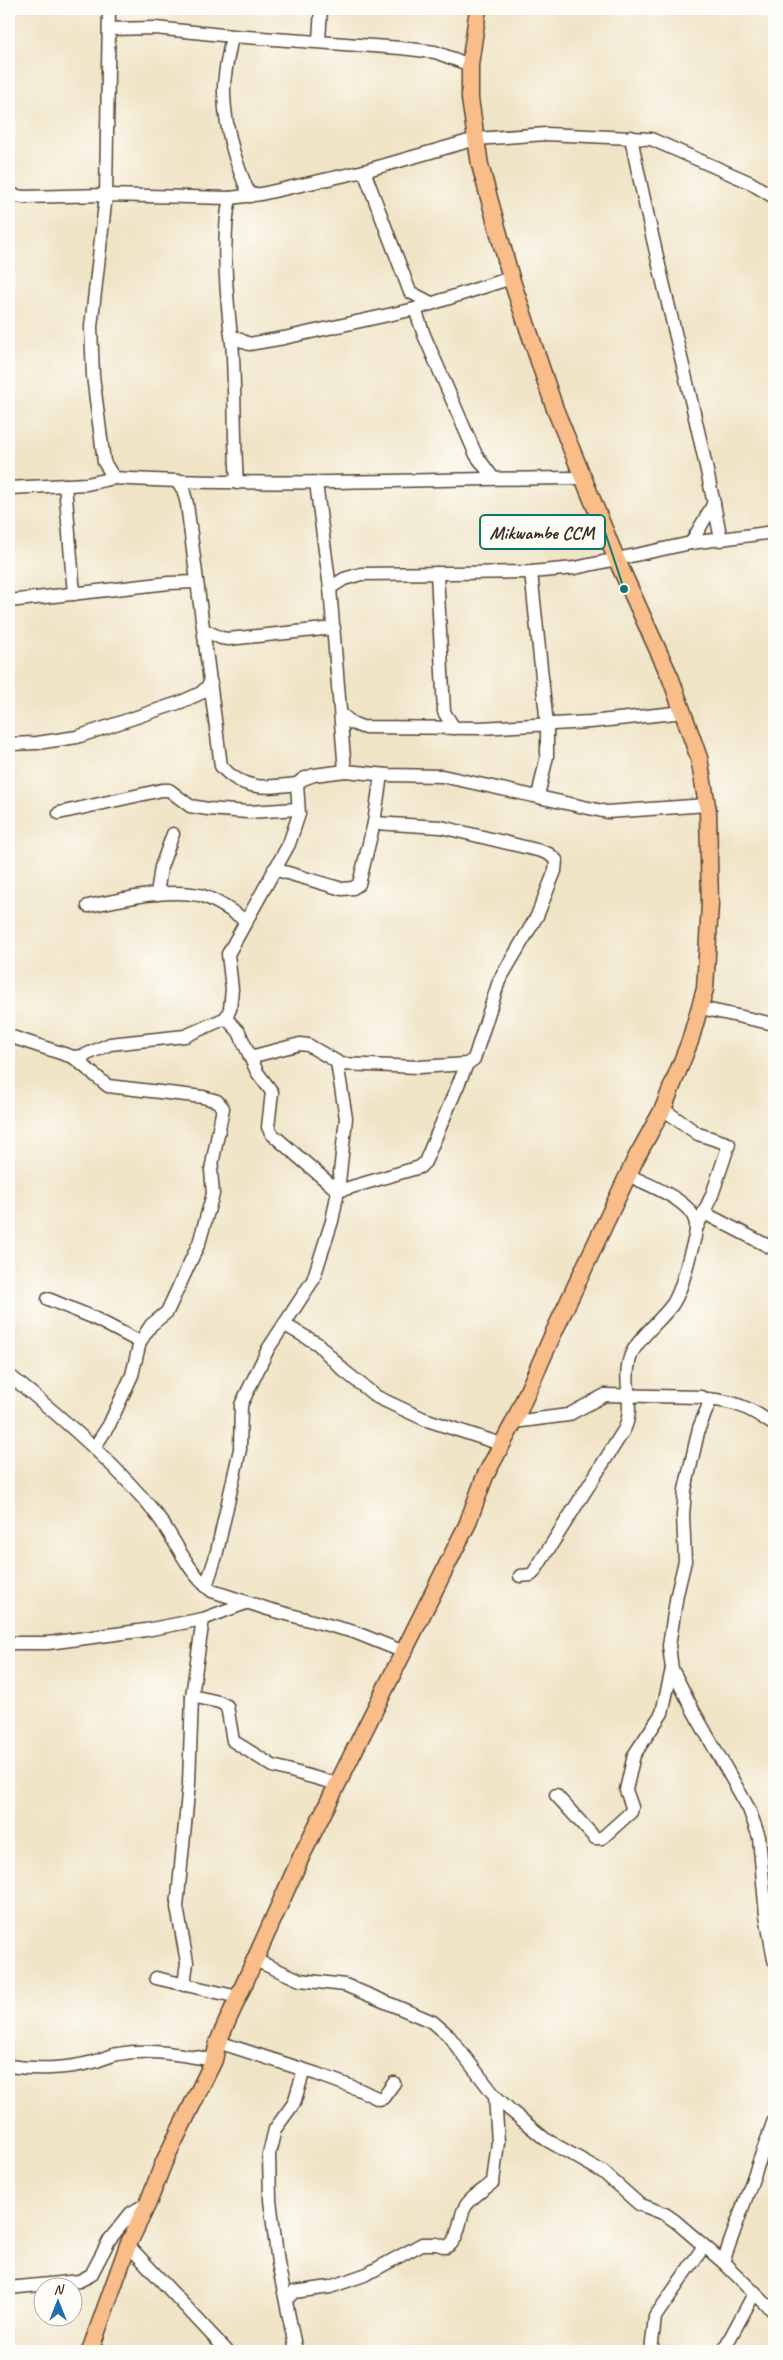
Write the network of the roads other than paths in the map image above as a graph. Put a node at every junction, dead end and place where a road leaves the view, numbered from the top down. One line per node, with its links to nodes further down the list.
1 (109, 9): 4 (street)
2 (321, 9): 6 (street)
3 (478, 9): 7 (main road)
4 (109, 29): 5 (street); 12 (street)
5 (232, 36): 6 (street); 13 (street)
6 (319, 41): 7 (street)
7 (470, 65): 9 (main road)
8 (631, 137): 9 (street); 14 (street); 30 (street)
9 (476, 139): 10 (street); 16 (main road)
10 (364, 171): 13 (street); 17 (street)
11 (9, 195): 12 (street)
12 (106, 195): 15 (street); 22 (street)
13 (250, 196): 15 (street)
14 (774, 197)
15 (230, 198): 19 (street)
16 (511, 278): 17 (street); 24 (main road)
17 (431, 303): 18 (street)
18 (415, 309): 20 (street); 23 (street)
19 (232, 336): 20 (street); 21 (street)
20 (249, 344): 21 (street)
21 (234, 357): 27 (street)
22 (114, 478): 25 (street); 28 (street)
23 (493, 478): 24 (street); 26 (street)
24 (584, 478): 34 (main road)
25 (177, 482): 27 (street); 37 (street)
26 (316, 482): 27 (street); 38 (street)
27 (237, 483)
28 (65, 485): 29 (street); 39 (street)
29 (9, 488)
30 (714, 503): 32 (street); 33 (street)
31 (774, 532): 32 (street)
32 (722, 540): 33 (street)
33 (691, 543): 34 (street)
34 (616, 558): 35 (street); 46 (main road)
35 (531, 572): 36 (street); 48 (street)
36 (437, 573): 38 (street); 50 (street)
37 (196, 582): 39 (street); 42 (street)
38 (330, 588): 41 (street)
39 (74, 594): 40 (street)
40 (9, 600)
41 (334, 628): 43 (street); 47 (street)
42 (204, 630): 43 (street); 44 (street)
43 (221, 638): 44 (street)
44 (207, 654): 45 (street)
45 (211, 683): 52 (street); 55 (street)
46 (684, 712): 48 (street); 57 (main road)
47 (342, 714): 49 (street); 51 (street)
48 (548, 725): 50 (street); 56 (street)
49 (362, 727): 50 (street); 51 (street)
50 (454, 728)
51 (343, 738): 53 (street)
52 (9, 744)
53 (345, 771): 54 (street); 55 (street)
54 (382, 775): 56 (street); 60 (street)
55 (297, 784): 58 (street)
56 (538, 796): 57 (street)
57 (707, 805): 66 (main road)
58 (298, 808): 59 (street); 62 (street)
59 (59, 813)
60 (374, 823): 62 (street); 73 (street)
61 (173, 834): 63 (street)
62 (274, 870): 65 (street)
63 (157, 894): 64 (street); 65 (street)
64 (88, 906)
65 (247, 921): 67 (street)
66 (701, 1008): 68 (street); 74 (main road)
67 (226, 1018): 70 (street); 71 (street)
68 (774, 1024)
69 (9, 1036): 70 (street)
70 (73, 1057): 82 (street)
71 (250, 1057): 72 (street); 76 (street)
72 (337, 1063): 73 (street); 76 (street)
73 (467, 1064): 76 (street)
74 (663, 1109): 75 (main road); 77 (street)
75 (628, 1175): 78 (street); 86 (main road)
76 (338, 1191): 81 (street)
77 (704, 1213): 78 (street); 79 (street)
78 (697, 1227): 84 (street)
79 (774, 1249)
80 (48, 1299): 82 (street)
81 (284, 1325): 88 (street); 91 (street)
82 (140, 1342): 89 (street)
83 (9, 1375): 89 (street)
84 (629, 1395): 85 (street); 86 (street); 90 (street)
85 (706, 1399): 87 (street); 96 (street)
86 (514, 1422): 88 (main road)
87 (774, 1425)
88 (501, 1444): 95 (main road)
89 (94, 1448): 91 (street)
90 (520, 1576)
91 (206, 1586): 92 (street)
92 (246, 1603): 93 (street); 95 (street)
93 (203, 1619): 94 (street); 97 (street)
94 (9, 1643)
95 (404, 1652): 98 (main road)
96 (672, 1669): 99 (street); 101 (street)
97 (192, 1696): 98 (street); 103 (street)
98 (337, 1784): 100 (main road)
99 (556, 1795)
100 (255, 1960): 104 (main road); 110 (street)
101 (774, 1960)
102 (156, 1978): 103 (street)
103 (184, 1985): 104 (street)
104 (238, 1997): 105 (main road)
105 (218, 2042): 106 (main road); 108 (street)
106 (214, 2060): 107 (street); 112 (main road)
107 (9, 2066)
108 (304, 2070): 109 (street); 118 (street)
109 (394, 2083)
110 (495, 2096): 114 (street); 118 (street)
111 (774, 2120): 115 (street)
112 (148, 2203): 113 (main road); 116 (street)
113 (128, 2245): 120 (main road); 121 (street)
114 (704, 2246): 115 (street); 123 (street)
115 (723, 2262): 117 (street)
116 (9, 2288)
117 (755, 2292): 119 (street); 124 (street)
118 (286, 2300): 122 (street)
119 (774, 2312)
120 (90, 2351)
121 (227, 2351)
122 (296, 2351)
123 (651, 2351)
124 (723, 2351)

